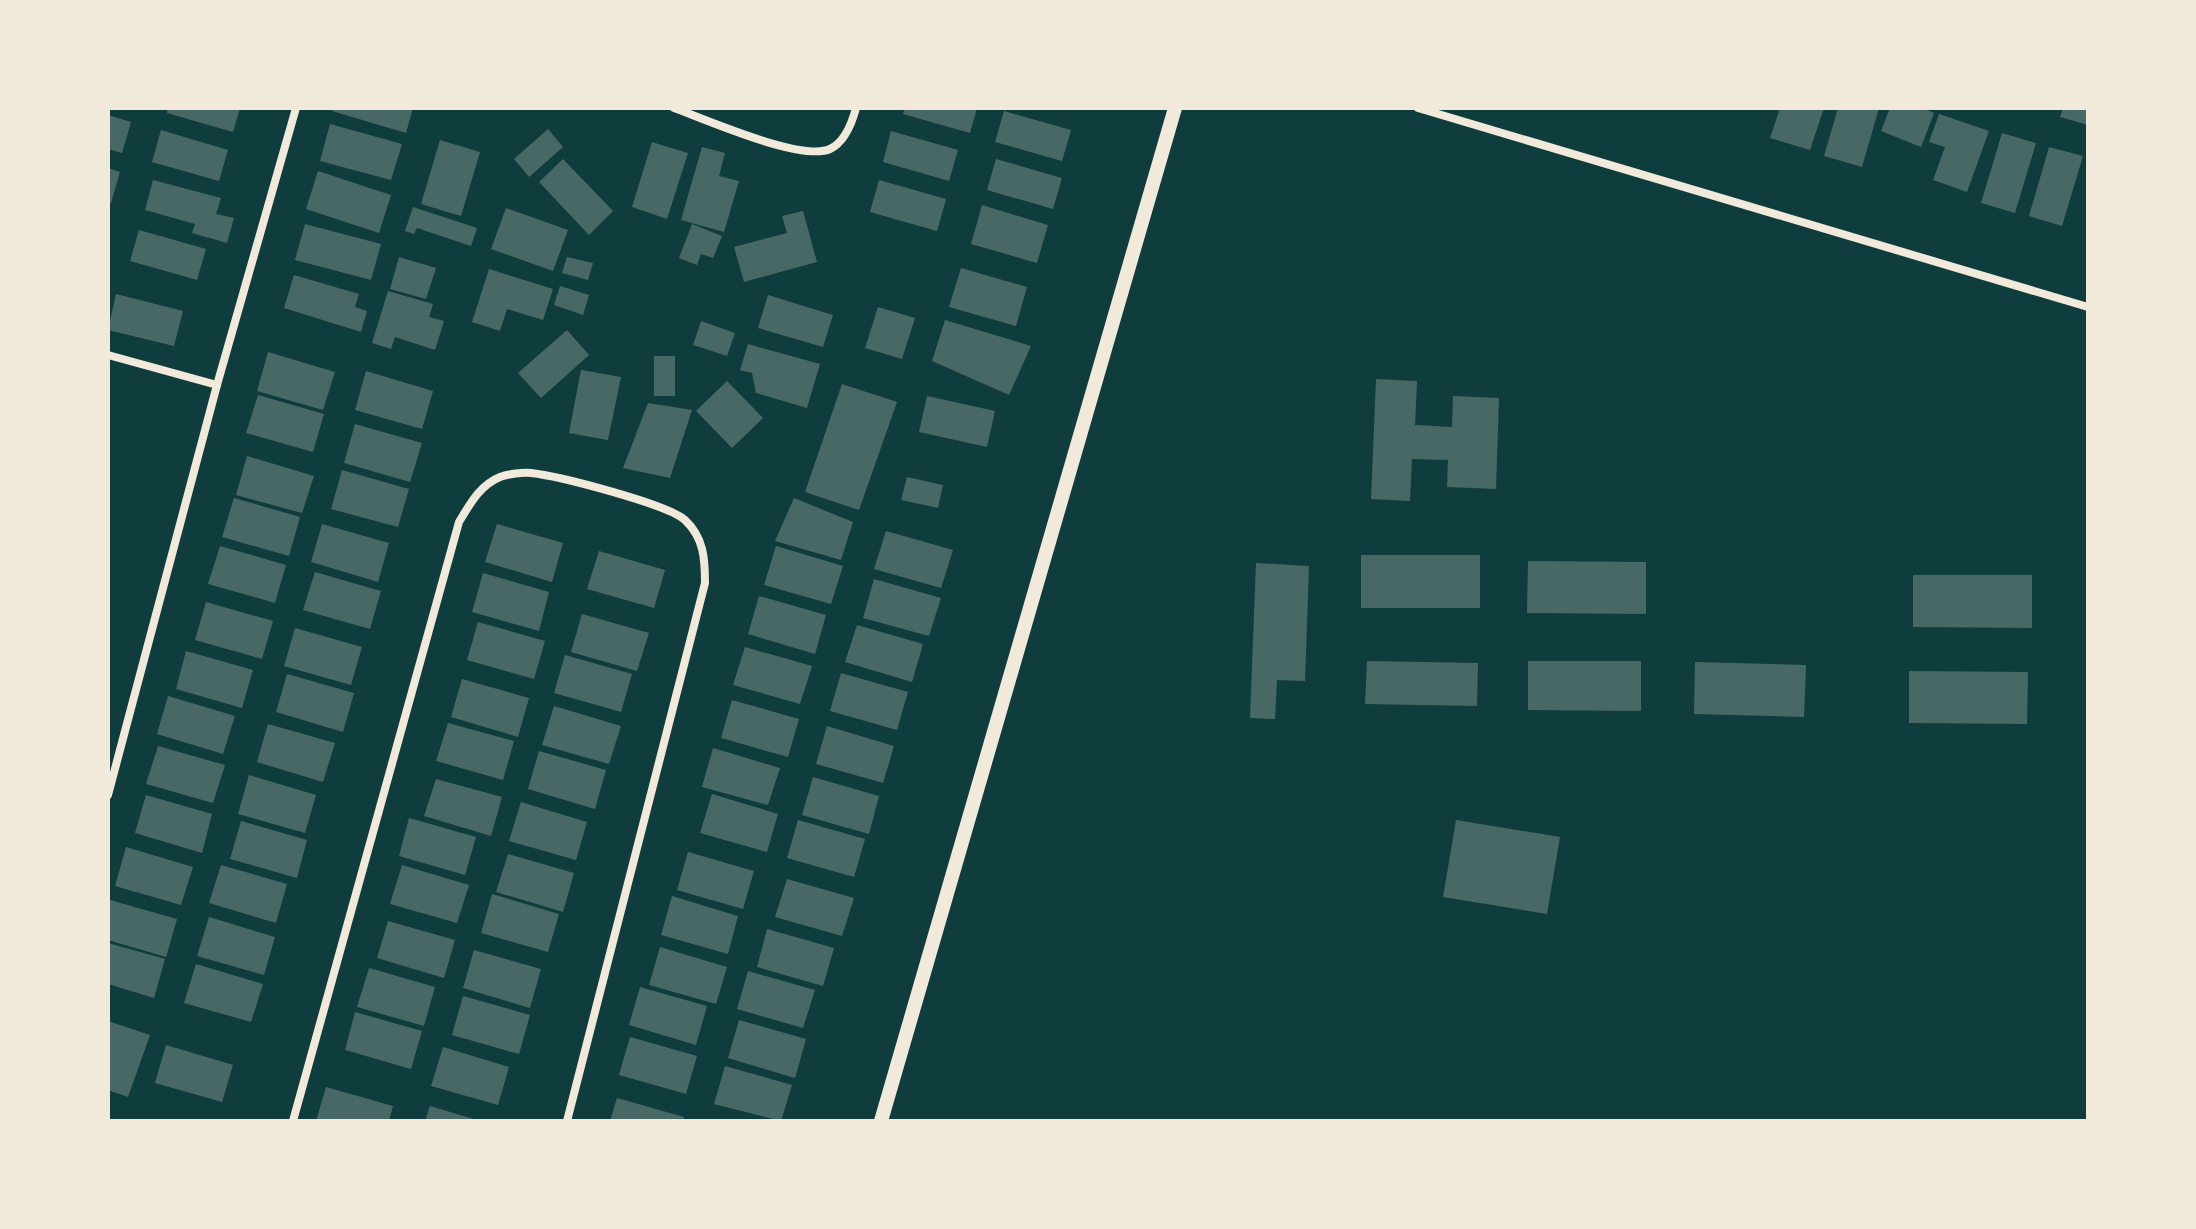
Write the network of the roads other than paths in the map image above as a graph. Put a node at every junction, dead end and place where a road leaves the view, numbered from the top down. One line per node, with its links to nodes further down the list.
1 (296, 108): 8 (street)
2 (674, 108): 3 (street)
3 (856, 108)
4 (1175, 108): 12 (street)
5 (1418, 108): 6 (street)
6 (2088, 307)
7 (108, 355): 8 (street)
8 (217, 385): 9 (street)
9 (108, 795)
10 (293, 1121): 11 (street)
11 (567, 1121)
12 (881, 1121)

